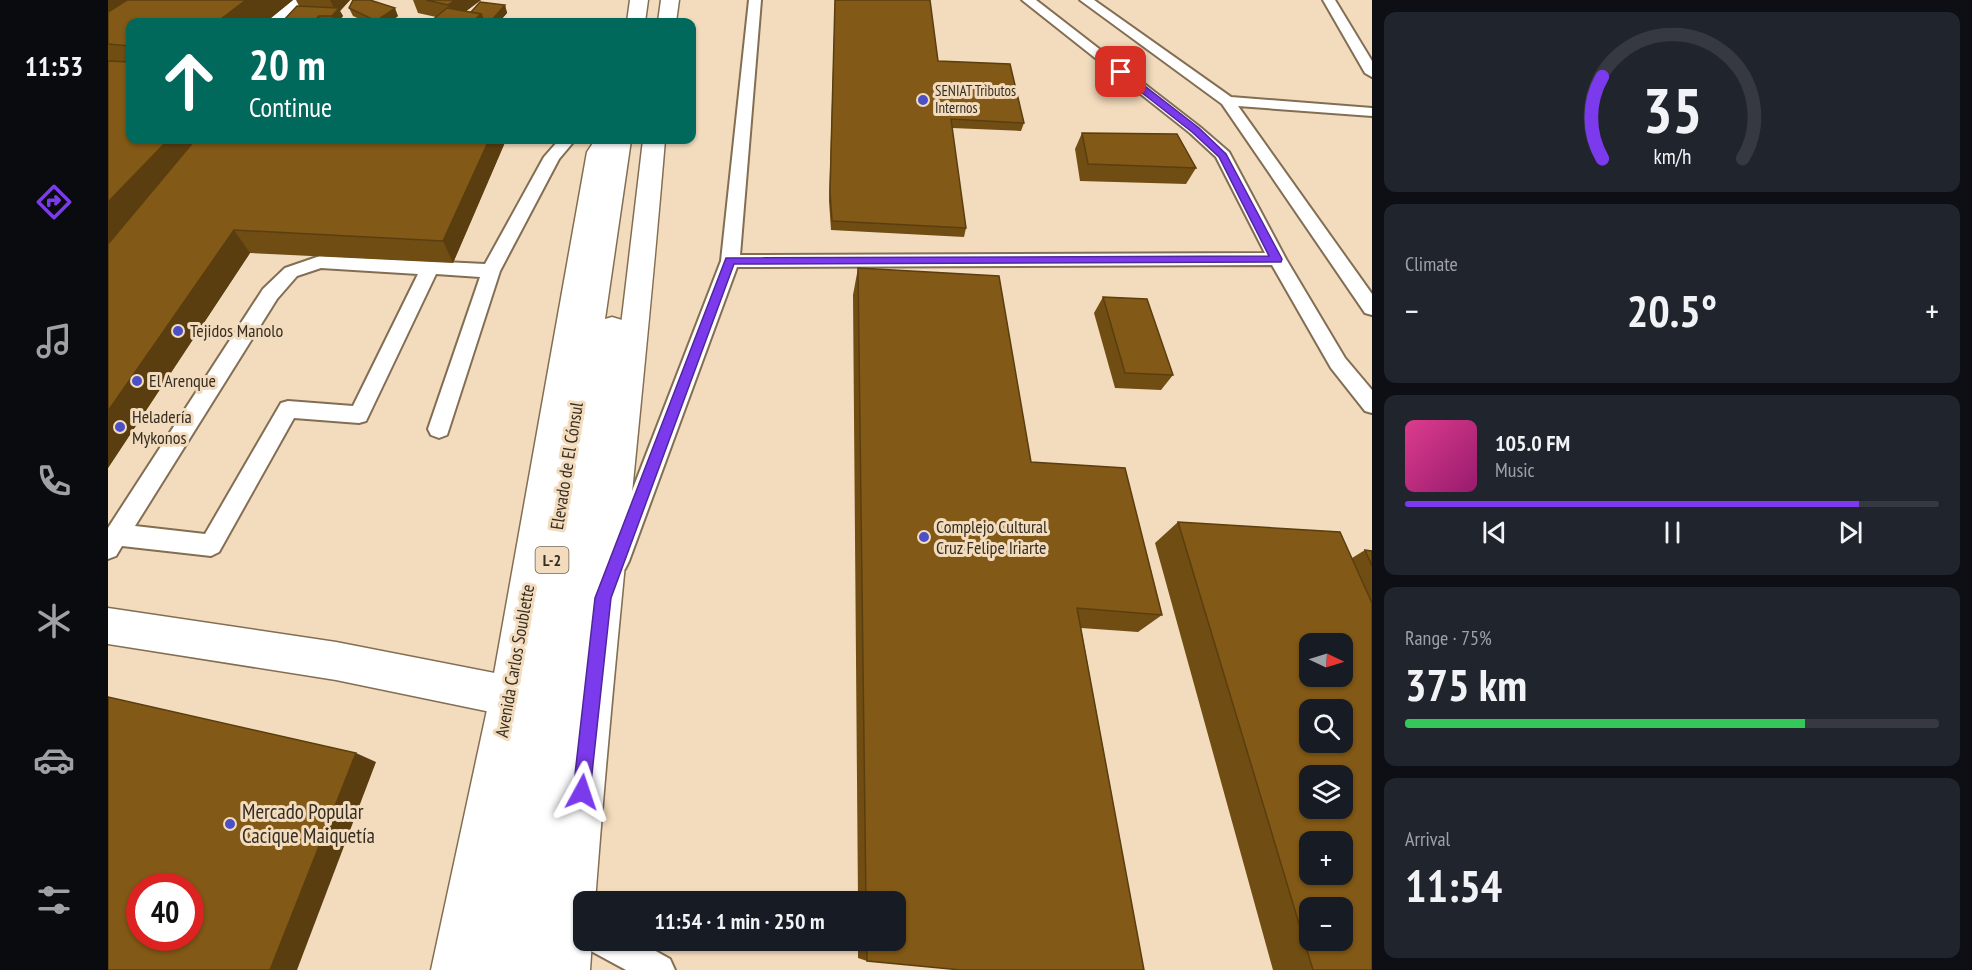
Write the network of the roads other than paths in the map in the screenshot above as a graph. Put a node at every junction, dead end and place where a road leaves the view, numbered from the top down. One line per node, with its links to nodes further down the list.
1 (300, 0): 8 (street)
2 (639, 0): 9 (street)
3 (670, 0): 10 (street)
4 (754, 0): 20 (lane)
5 (1028, 0): 19 (lane)
6 (1086, 0): 12 (lane)
7 (1329, 0): 11 (lane)
8 (278, 18)
9 (637, 18)
10 (668, 18)
11 (1372, 73)
12 (1227, 101): 13 (lane); 23 (lane)
13 (1372, 112)
14 (563, 144): 22 (lane)
15 (604, 144): 29 (street, Avenida Carlos Soublette / L-2)
16 (619, 144): 34 (street, Elevado de El Cónsul / L-2)
17 (639, 144): 35 (street, Elevado de El Cónsul / L-2)
18 (654, 144): 27 (street)
19 (1277, 259): 20 (lane); 24 (lane)
20 (730, 261): 27 (lane)
21 (430, 268): 22 (lane); 26 (lane); 26 (lane)
22 (491, 271): 25 (lane)
23 (1372, 308)
24 (1372, 405)
25 (439, 429)
26 (112, 542)
27 (603, 598): 30 (street)
28 (108, 626): 29 (street)
29 (510, 696): 33 (street, Avenida Carlos Soublette / L-2)
30 (579, 891)
31 (573, 943): 36 (street)
32 (623, 951): 37 (lane)
33 (455, 970)
34 (486, 970)
35 (522, 970)
36 (566, 970)
37 (659, 970)

